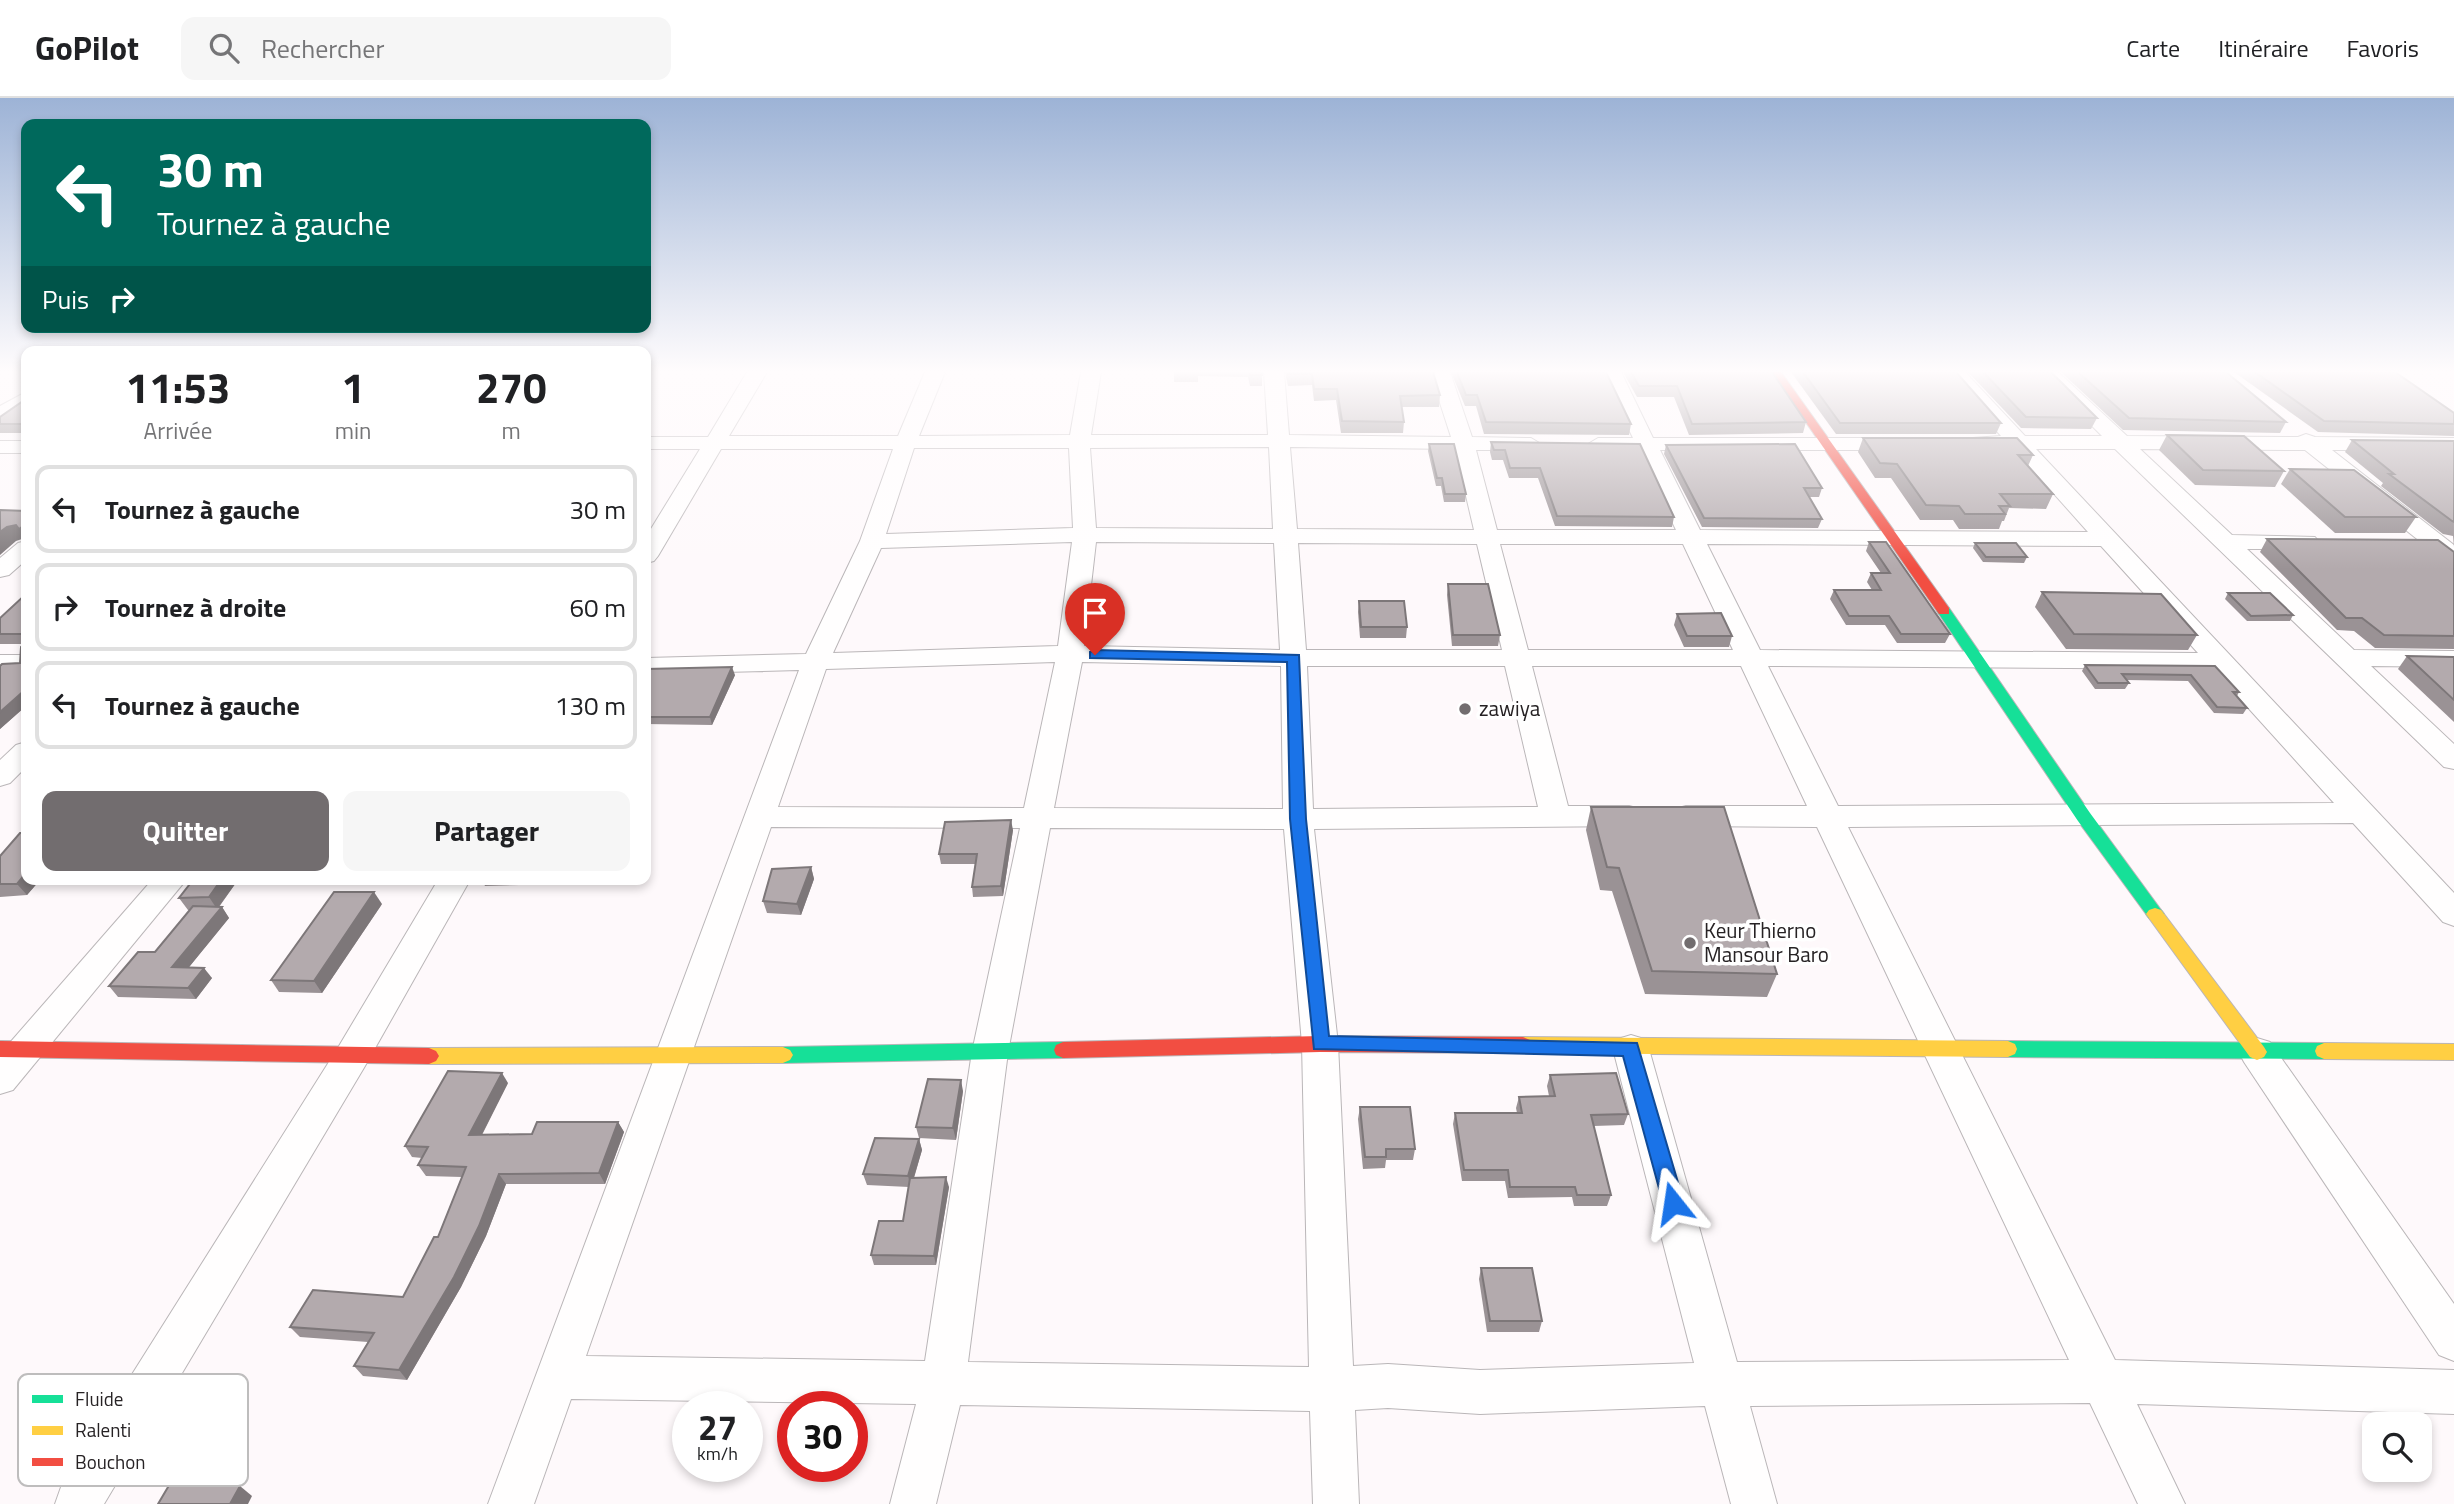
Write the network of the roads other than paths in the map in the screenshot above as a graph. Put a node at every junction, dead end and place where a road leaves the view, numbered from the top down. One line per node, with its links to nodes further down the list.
1 (719, 438): 15 (street)
2 (908, 438): 19 (street)
3 (1080, 438): 20 (street)
4 (1279, 438): 11 (street)
5 (1462, 438): 16 (street)
6 (1645, 438): 23 (street)
7 (1822, 438): 26 (main road)
8 (2016, 438): 12 (street)
9 (2115, 438): 13 (street)
10 (2302, 438): 25 (street)
11 (1279, 441): 16 (street); 20 (street); 30 (street)
12 (2019, 441): 13 (street); 18 (street); 33 (street)
13 (2119, 441): 25 (street); 36 (street)
14 (651, 443): 15 (street)
15 (716, 443): 19 (street); 39 (street)
16 (1464, 443): 21 (street); 31 (street)
17 (1923, 443): 26 (street)
18 (1964, 443)
19 (905, 444): 20 (street); 35 (street)
20 (1079, 444): 29 (street)
21 (1556, 444)
22 (1583, 444): 23 (street)
23 (1648, 444): 26 (street); 32 (street)
24 (2454, 444): 25 (street)
25 (2312, 445): 40 (street)
26 (1828, 446): 34 (main road)
27 (0, 447): 28 (street)
28 (21, 447)
29 (1084, 535): 30 (street); 35 (street); 43 (street)
30 (1287, 537): 31 (street); 44 (street)
31 (1486, 537): 32 (street); 48 (street)
32 (1693, 537): 34 (street); 45 (street)
33 (2109, 539): 34 (street); 50 (street)
34 (1896, 540): 46 (main road)
35 (872, 541): 53 (street)
36 (2225, 542): 37 (street); 47 (street)
37 (2330, 542)
38 (2396, 543): 40 (street)
39 (651, 548)
40 (2448, 548)
41 (21, 552): 42 (street)
42 (0, 570)
43 (1070, 654): 44 (street); 53 (street); 59 (street)
44 (1294, 658): 48 (street); 64 (street)
45 (1750, 658): 46 (street); 48 (street); 61 (street)
46 (1977, 658): 50 (street); 63 (main road)
47 (2347, 658): 49 (street); 56 (street)
48 (1517, 659): 60 (street)
49 (2454, 659)
50 (2220, 661): 58 (street)
51 (0, 663): 52 (street)
52 (21, 663)
53 (815, 663): 54 (street); 62 (street)
54 (651, 666)
55 (21, 756): 57 (street)
56 (2454, 760)
57 (0, 776)
58 (2359, 813): 63 (street); 67 (street)
59 (1037, 816): 62 (street); 64 (street); 72 (street)
60 (1555, 816): 61 (street); 64 (street)
61 (1827, 816): 63 (street); 71 (street)
62 (761, 817): 76 (street)
63 (2084, 817): 73 (main road)
64 (1298, 819): 68 (street)
65 (165, 885): 69 (street)
66 (451, 885): 75 (street)
67 (2454, 914)
68 (1320, 1044): 70 (main road); 72 (main road); 84 (street)
69 (12, 1049): 75 (main road); 77 (street)
70 (1631, 1049): 71 (main road); 82 (street)
71 (1940, 1050): 73 (main road); 81 (street)
72 (990, 1052): 76 (main road); 83 (street)
73 (2257, 1052): 74 (main road); 78 (street)
74 (2454, 1052)
75 (352, 1056): 76 (main road); 79 (street)
76 (672, 1056): 80 (street)
77 (0, 1079)
78 (2454, 1340)
79 (158, 1374)
80 (555, 1377): 83 (street); 88 (street)
81 (2102, 1381): 82 (street); 85 (street); 92 (street)
82 (1723, 1384): 84 (street); 91 (street)
83 (943, 1385): 84 (street); 89 (street)
84 (1333, 1389): 90 (street)
85 (2454, 1392)
86 (89, 1486): 87 (street)
87 (78, 1504)
88 (511, 1504)
89 (913, 1504)
90 (1336, 1504)
91 (1754, 1504)
92 (2162, 1504)

